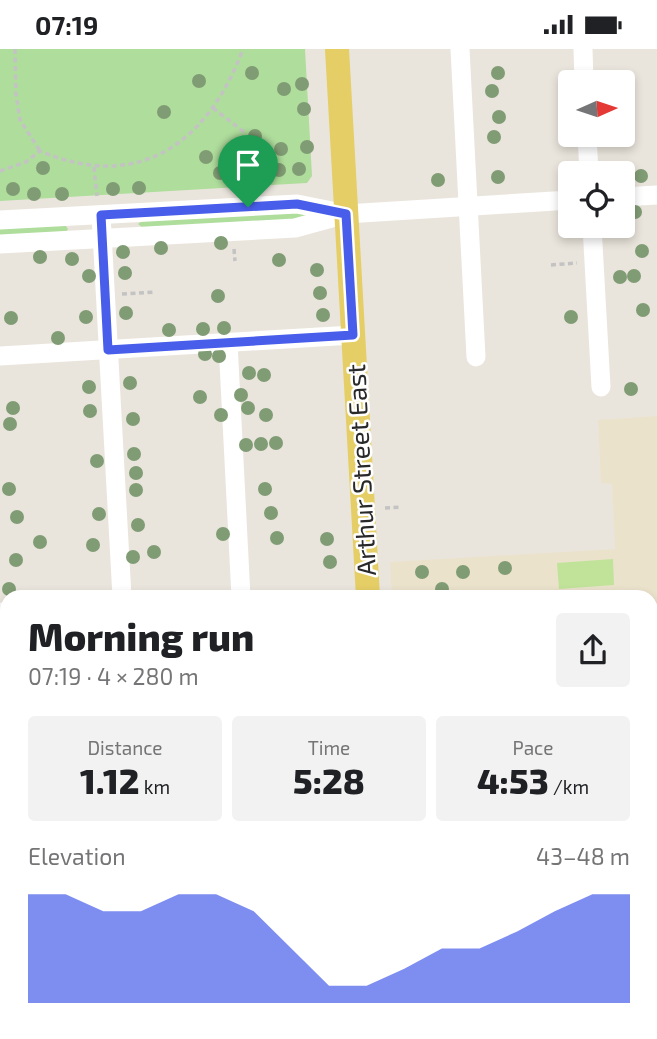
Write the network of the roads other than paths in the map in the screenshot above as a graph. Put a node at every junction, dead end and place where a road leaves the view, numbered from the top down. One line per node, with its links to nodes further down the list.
1 (337, 49): 9 (main road, Arthur Street East)
2 (460, 49): 8 (street)
3 (583, 49): 4 (street)
4 (584, 70)
5 (657, 195): 6 (street)
6 (635, 196)
7 (558, 201): 8 (street)
8 (470, 206): 9 (street); 19 (street)
9 (346, 214): 10 (street); 12 (street); 15 (main road, Arthur Street East)
10 (101, 215): 11 (street); 12 (street)
11 (0, 221)
12 (102, 238): 14 (street); 17 (street)
13 (593, 238): 20 (street)
14 (0, 244)
15 (353, 335): 16 (street); 23 (main road, Arthur Street East)
16 (228, 343): 17 (street); 22 (street)
17 (108, 350): 18 (street); 21 (street)
18 (0, 356)
19 (476, 356)
20 (601, 387)
21 (122, 590)
22 (241, 590)
23 (368, 590)

